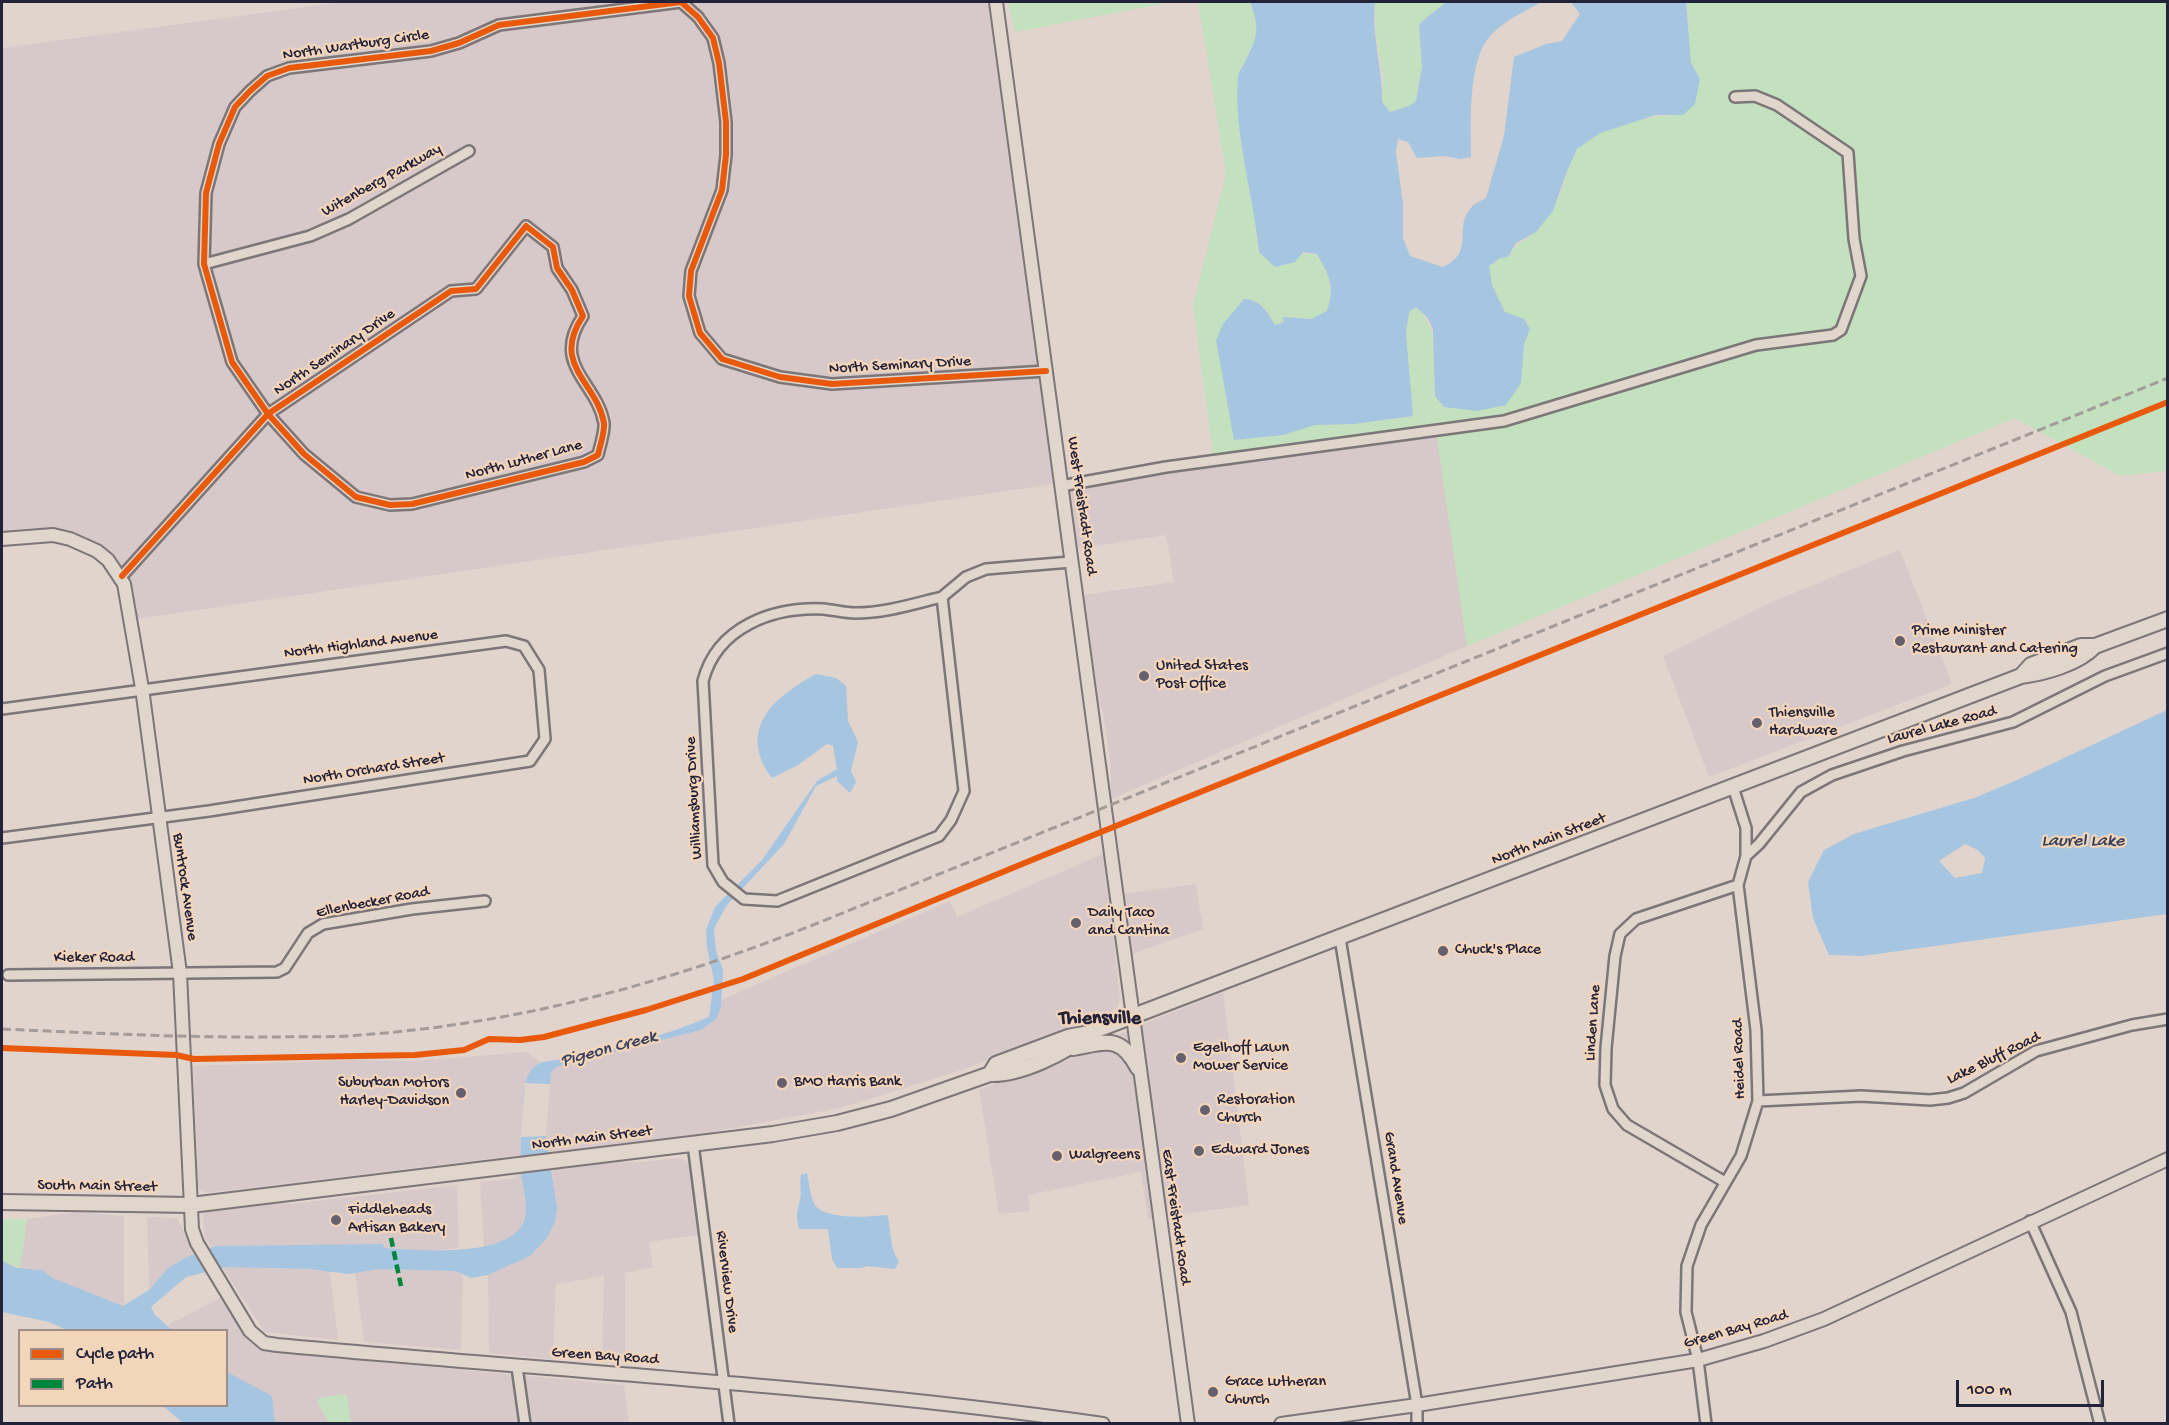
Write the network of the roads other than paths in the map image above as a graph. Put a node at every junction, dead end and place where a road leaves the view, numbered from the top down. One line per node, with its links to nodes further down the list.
1 (996, 2): 7 (street, West Freistadt Road)
2 (1736, 97): 9 (street)
3 (469, 151): 5 (street, Witenberg Parkway)
4 (526, 226): 8 (street, North Seminary Drive); 8 (street, North Luther Lane)
5 (204, 264): 6 (street, North Wartburg Circle); 8 (street, North Wartburg Circle)
6 (722, 359): 7 (street, North Seminary Drive)
7 (1046, 371): 9 (street, West Freistadt Road)
8 (268, 414): 12 (street, North Seminary Drive)
9 (1062, 486): 11 (street, West Freistadt Road)
10 (2, 539): 12 (street)
11 (1071, 562): 13 (street, Williamsburg Drive); 28 (street, West Freistadt Road)
12 (122, 576): 16 (street, Buntrock Avenue)
13 (942, 597): 13 (street, Williamsburg Drive)
14 (2168, 619): 19 (main road, North Main Street)
15 (2168, 653): 22 (street, Laurel Lake Road)
16 (142, 688): 17 (street, North Highland Avenue); 18 (street, North Highland Avenue); 20 (street, Buntrock Avenue)
17 (543, 701): 20 (street, North Orchard Street)
18 (2, 708)
19 (1733, 786): 22 (street, Heidel Road); 25 (main road, North Main Street)
20 (158, 817): 21 (street, North Orchard Street); 26 (street, Buntrock Avenue)
21 (2, 838)
22 (1746, 856): 23 (street, Heidel Road)
23 (1738, 885): 34 (street, Heidel Road); 37 (street, Linden Lane)
24 (484, 900): 26 (street, Ellenbecker Road)
25 (1340, 938): 28 (main road, North Main Street); 44 (street, Grand Avenue)
26 (180, 973): 27 (street, Kieker Road); 39 (street, Buntrock Avenue)
27 (8, 975)
28 (1132, 1015): 30 (main road, North Main Street); 32 (street, East Freistadt Road)
29 (2168, 1019): 34 (street, Lake Bluff Road)
30 (1089, 1033): 31 (main road, North Main Street); 33 (main road, North Main Street)
31 (1071, 1048): 32 (main road); 33 (main road, North Main Street)
32 (1138, 1068): 48 (street, East Freistadt Road)
33 (990, 1074): 35 (main road, North Main Street)
34 (1758, 1101): 37 (street, Heidel Road)
35 (693, 1144): 39 (main road, North Main Street); 43 (street, Riverview Drive)
36 (2168, 1159): 40 (street, Green Bay Road)
37 (1725, 1182): 41 (street, Heidel Road)
38 (2, 1202): 39 (main road, South Main Street)
39 (191, 1205): 42 (street, Green Bay Road)
40 (2030, 1221): 41 (street, Green Bay Road); 52 (street)
41 (1698, 1360): 44 (street, Green Bay Road); 51 (street, Heidel Road)
42 (517, 1367): 43 (street, Green Bay Road); 45 (street)
43 (723, 1382): 46 (street, Riverview Drive); 47 (street, Green Bay Road)
44 (1417, 1405): 49 (street, Green Bay Road); 50 (street, Grand Avenue)
45 (525, 1424)
46 (729, 1424)
47 (1102, 1424)
48 (1188, 1424)
49 (1281, 1424)
50 (1417, 1424)
51 (1706, 1424)
52 (2100, 1424)

